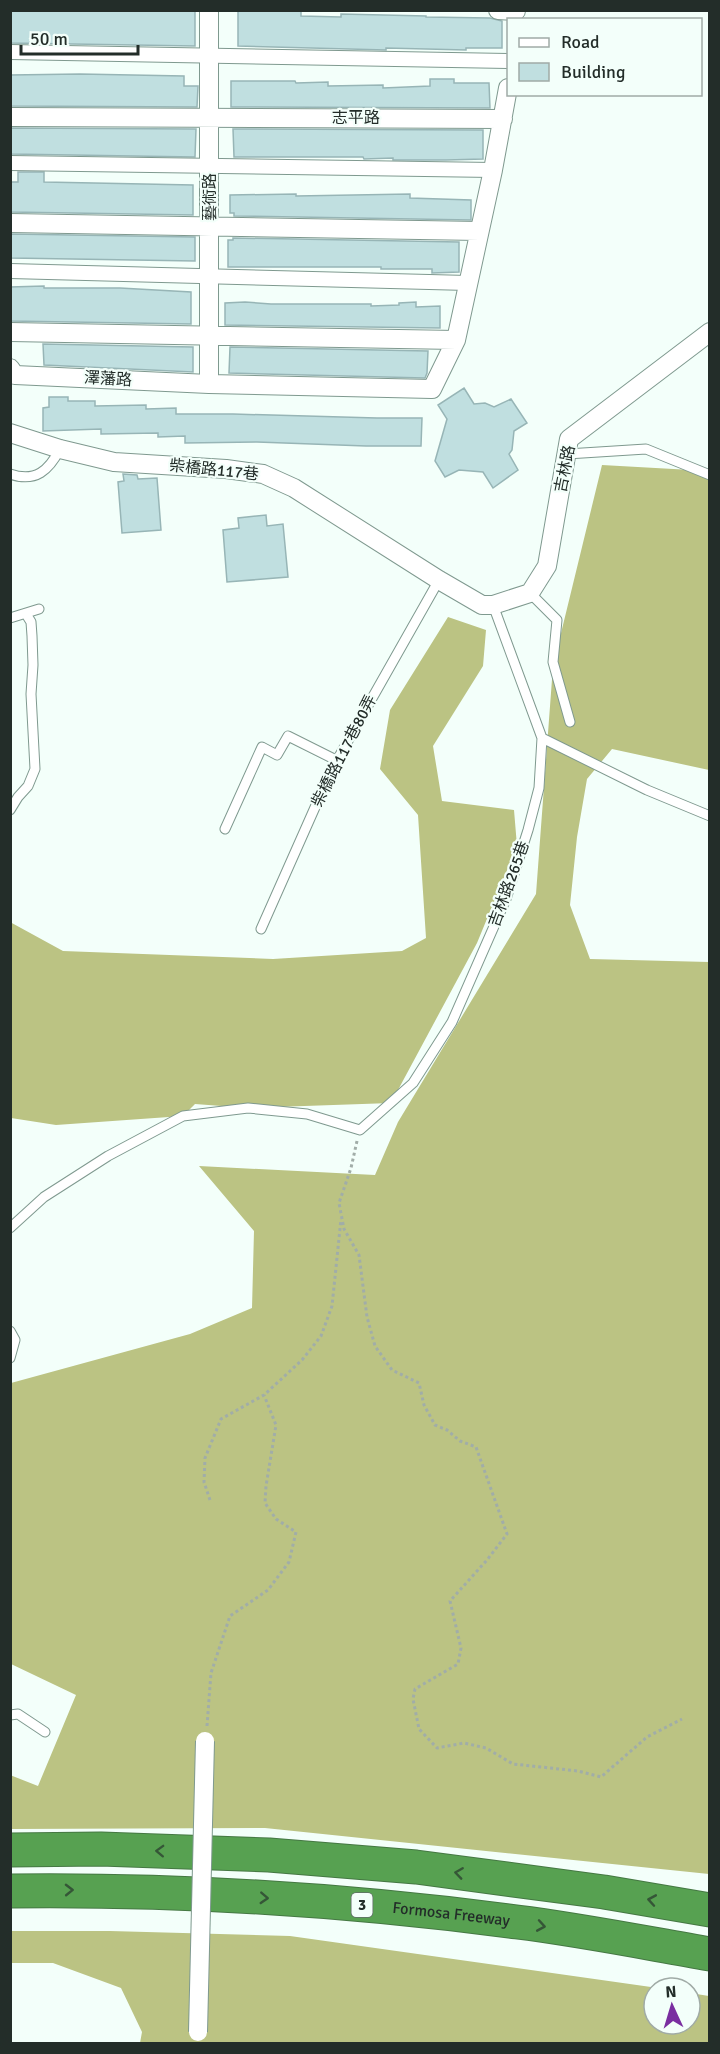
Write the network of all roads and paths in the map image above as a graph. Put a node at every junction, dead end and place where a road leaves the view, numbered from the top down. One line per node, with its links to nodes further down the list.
1 (209, 10): 5 (street, 藝術路)
2 (498, 10): 3 (street)
3 (516, 11)
4 (10, 52): 5 (street)
5 (208, 56): 6 (street); 9 (street, 藝術路)
6 (507, 61)
7 (507, 94): 10 (street)
8 (10, 117): 9 (street)
9 (209, 118): 10 (street, 志平路); 12 (street, 藝術路)
10 (503, 119): 13 (street)
11 (10, 163): 12 (street)
12 (210, 167): 13 (street); 15 (street, 藝術路)
13 (493, 170): 16 (street)
14 (10, 223): 15 (street)
15 (210, 227): 16 (street); 18 (street, 藝術路)
16 (479, 231): 19 (street)
17 (10, 271): 18 (street)
18 (208, 276): 19 (street); 22 (street, 藝術路)
19 (468, 283): 23 (street)
20 (10, 332): 22 (street)
21 (710, 332): 28 (street, 吉林路)
22 (208, 335): 23 (street); 25 (street, 藝術路)
23 (456, 340): 25 (street)
24 (10, 368): 25 (street, 澤藩路)
25 (209, 384)
26 (10, 433): 27 (street, 柴橋路117巷)
27 (60, 450): 29 (lane); 31 (street, 柴橋路117巷)
28 (567, 454): 30 (lane); 32 (street, 吉林路)
29 (10, 474)
30 (710, 475)
31 (439, 580): 33 (street, 柴橋路117巷); 39 (lane, 柴橋路117巷80弄)
32 (530, 593): 33 (street); 37 (lane)
33 (493, 605): 38 (lane, 吉林路265巷)
34 (39, 609): 35 (lane)
35 (26, 614): 36 (lane); 40 (lane)
36 (10, 618)
37 (570, 722)
38 (542, 738): 41 (lane); 44 (lane, 吉林路265巷)
39 (336, 760): 42 (lane); 43 (lane, 柴橋路117巷80弄)
40 (10, 810)
41 (710, 816)
42 (225, 830)
43 (261, 929)
44 (360, 1130): 45 (path); 46 (lane)
45 (341, 1214): 49 (path); 52 (path)
46 (10, 1228)
47 (10, 1331): 48 (lane)
48 (10, 1358)
49 (264, 1395): 50 (path); 54 (path)
50 (210, 1500)
51 (10, 1715): 53 (lane)
52 (681, 1719)
53 (45, 1732)
54 (205, 1741): 59 (street, bridge)
55 (10, 1850): 57 (highway, one-way to 55)
56 (10, 1891): 58 (highway, Formosa Freeway / 3, one-way to 58)
57 (710, 1910)
58 (710, 1954)
59 (198, 2032)

